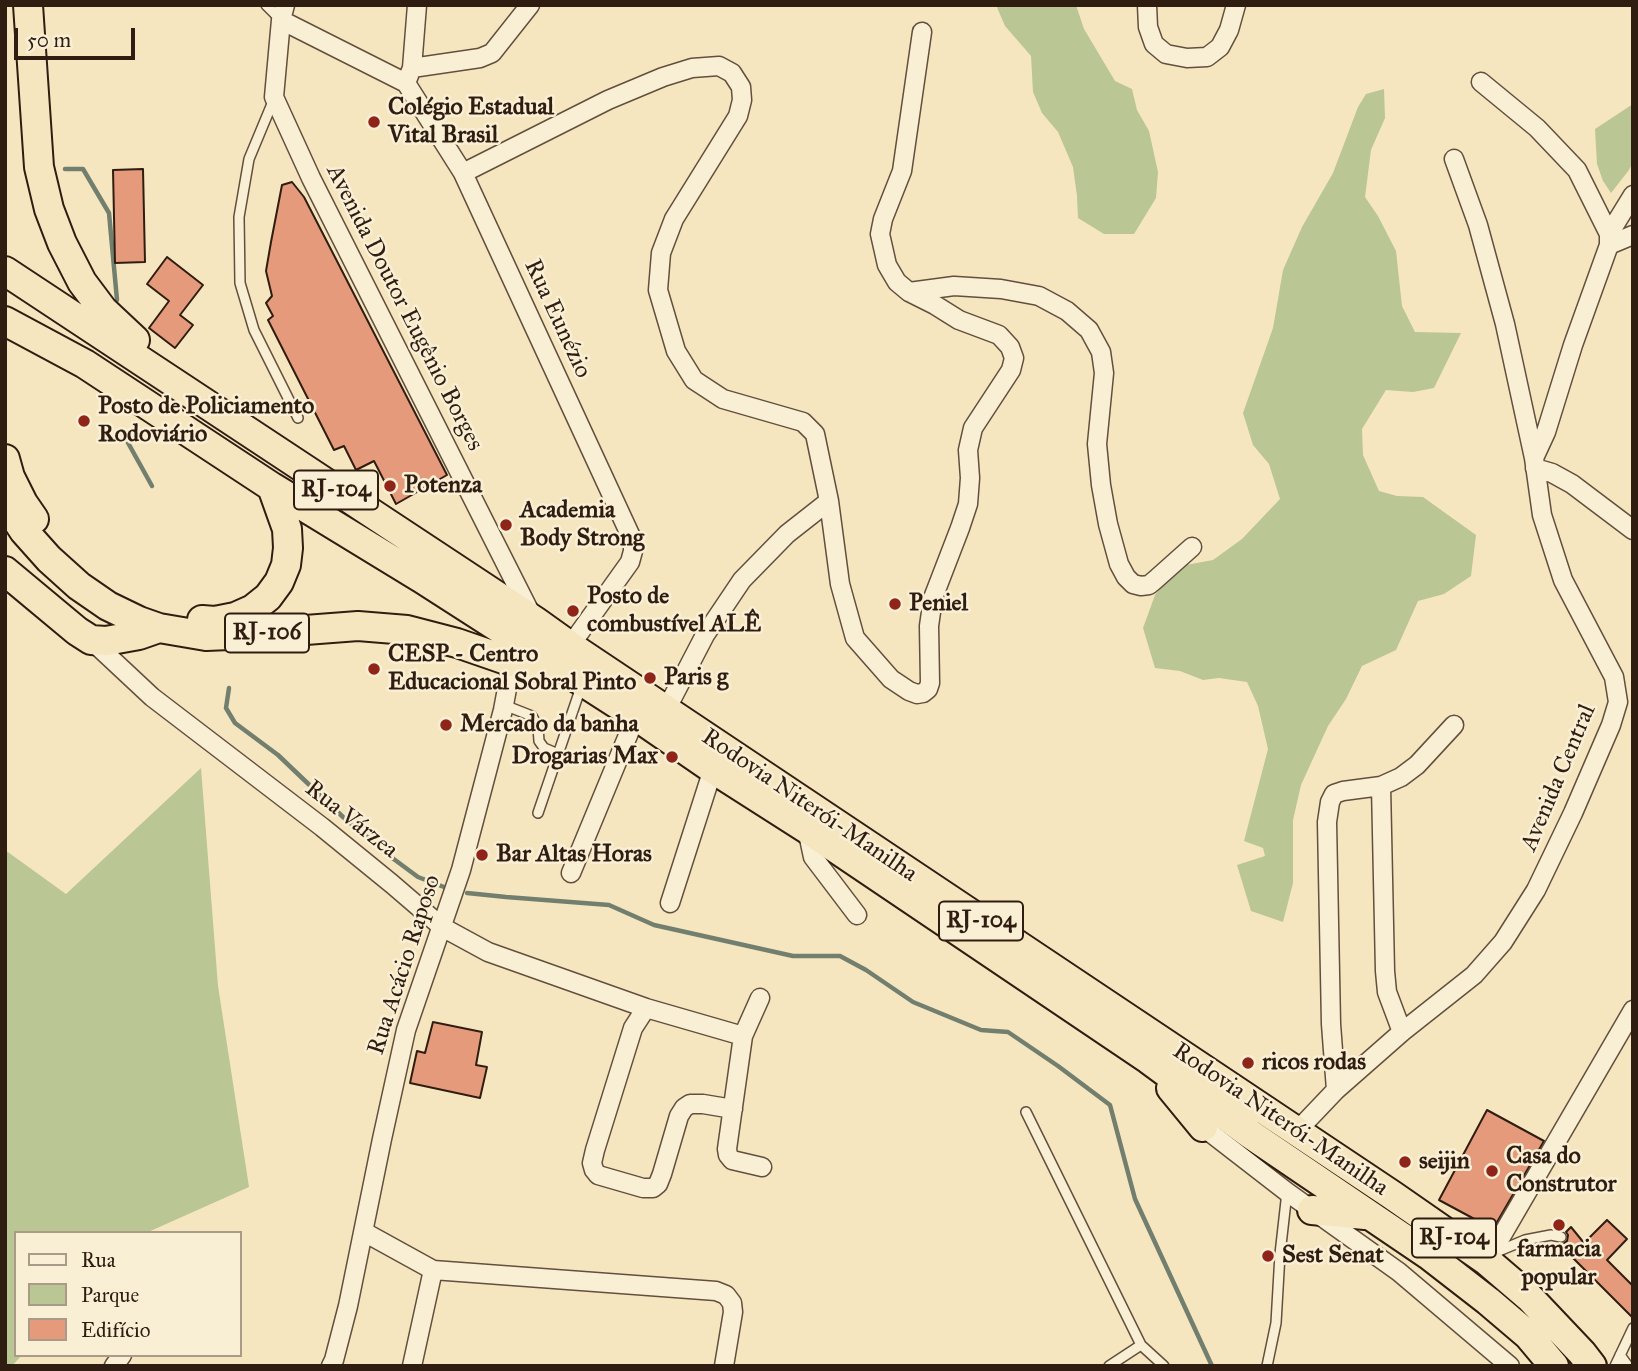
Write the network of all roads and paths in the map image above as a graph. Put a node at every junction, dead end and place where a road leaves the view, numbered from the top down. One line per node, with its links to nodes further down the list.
1 (28, 5): 20 (highway)
2 (265, 5): 7 (lane)
3 (417, 5): 9 (street)
4 (530, 5): 9 (street)
5 (1147, 5): 6 (street)
6 (1236, 5)
7 (283, 13): 9 (street); 11 (street, Avenida Doutor Eugênio Borges)
8 (922, 32): 18 (street)
9 (409, 76): 13 (street, Rua Eunézio)
10 (1480, 82): 16 (street)
11 (274, 97): 21 (lane); 30 (street, Avenida Doutor Eugênio Borges)
12 (1454, 159): 23 (street, Avenida Central)
13 (463, 173): 25 (street); 33 (street, Rua Eunézio)
14 (1633, 195): 16 (street)
15 (1633, 235): 16 (street)
16 (1609, 239): 23 (street)
17 (5, 271): 20 (highway, Rodovia Niterói-Manilha / RJ-104)
18 (909, 292): 25 (street); 28 (street)
19 (5, 321): 24 (highway, Rodovia Niterói-Manilha / RJ-104)
20 (187, 391): 30 (highway, Rodovia Niterói-Manilha / RJ-104)
21 (298, 418)
22 (5, 458): 24 (highway, RJ-106)
23 (1535, 463): 27 (street); 52 (street, Avenida Central)
24 (272, 488): 35 (highway, Rodovia Niterói-Manilha / RJ-104)
25 (829, 501): 37 (street)
26 (5, 502): 31 (highway, RJ-106)
27 (1633, 530)
28 (1192, 547)
29 (5, 570): 32 (highway)
30 (535, 621): 33 (highway, Rodovia Niterói-Manilha / RJ-104)
31 (159, 628): 32 (highway); 34 (highway, RJ-106)
32 (90, 640): 48 (street, Rua Várzea)
33 (569, 646): 37 (highway, Rodovia Niterói-Manilha / RJ-104)
34 (512, 662): 35 (highway, RJ-106); 36 (street, Rua Acácio Raposo)
35 (577, 678): 38 (highway, Rodovia Niterói-Manilha / RJ-104); 40 (lane)
36 (504, 705): 40 (lane); 48 (street, Rua Acácio Raposo)
37 (666, 710): 59 (highway, Rodovia Niterói-Manilha / RJ-104)
38 (636, 716): 41 (highway, Rodovia Niterói-Manilha / RJ-104); 45 (street)
39 (1454, 725): 42 (street)
40 (558, 754): 43 (lane)
41 (713, 769): 44 (highway, Rodovia Niterói-Manilha / RJ-104); 46 (street)
42 (1381, 786): 52 (street); 55 (street)
43 (538, 813)
44 (807, 829): 47 (street); 54 (highway, Rodovia Niterói-Manilha / RJ-104)
45 (571, 873)
46 (670, 903)
47 (857, 915)
48 (442, 927): 50 (street, Rua Várzea); 64 (street, Rua Acácio Raposo)
49 (760, 998): 53 (street)
50 (646, 1007): 53 (street, Rua Várzea); 56 (street)
51 (1633, 1010): 66 (street)
52 (1402, 1032): 55 (street, Avenida Central)
53 (743, 1036): 56 (street)
54 (1148, 1059): 58 (highway); 63 (highway, Rodovia Niterói-Manilha / RJ-104)
55 (1336, 1090): 59 (street, Avenida Central)
56 (733, 1109): 60 (street)
57 (1026, 1112): 70 (lane)
58 (1202, 1127): 61 (street)
59 (1297, 1131): 66 (highway, Rodovia Niterói-Manilha / RJ-104)
60 (762, 1167)
61 (1287, 1192): 62 (street); 78 (lane)
62 (1312, 1210): 63 (highway); 72 (street)
63 (1368, 1215): 69 (highway, Rodovia Niterói-Manilha / RJ-104)
64 (363, 1233): 67 (street); 73 (street, Rua Acácio Raposo)
65 (1562, 1237): 66 (lane)
66 (1489, 1257): 80 (highway, Rodovia Niterói-Manilha / RJ-104)
67 (433, 1270): 74 (street); 75 (street)
68 (1633, 1328): 71 (lane)
69 (1528, 1335): 72 (street); 79 (highway, Rodovia Niterói-Manilha / RJ-104)
70 (1141, 1345): 76 (lane); 77 (lane)
71 (1620, 1355): 81 (lane); 82 (lane)
72 (1506, 1364)
73 (331, 1366)
74 (412, 1366)
75 (724, 1366)
76 (1109, 1366)
77 (1164, 1366)
78 (1267, 1366)
79 (1554, 1366)
80 (1592, 1366)
81 (1615, 1366)
82 (1628, 1366)

